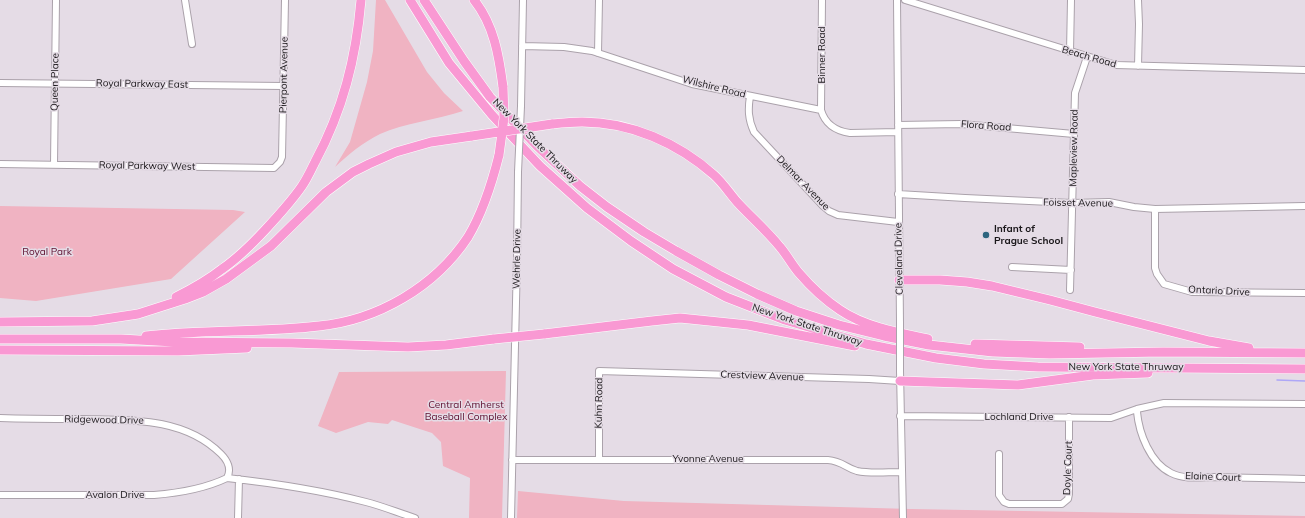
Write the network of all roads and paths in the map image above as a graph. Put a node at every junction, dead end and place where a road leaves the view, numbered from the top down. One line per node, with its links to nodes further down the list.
1 (56, 0): 23 (street, Queen Place)
2 (185, 0): 15 (street)
3 (285, 0): 24 (street, Pierpont Avenue)
4 (362, 0): 43 (highway)
5 (410, 0): 49 (highway, New York State Thruway)
6 (424, 0): 50 (highway, New York State Thruway)
7 (474, 0): 46 (highway, bridge)
8 (523, 0): 16 (street, Wehrle Drive)
9 (599, 0): 18 (street)
10 (822, 0): 26 (street, Binner Road)
11 (897, 0): 27 (street, Cleveland Drive)
12 (905, 0): 17 (street, Beach Road)
13 (1071, 0): 17 (street)
14 (1138, 0): 20 (street)
15 (192, 44)
16 (522, 46): 18 (street, Wilshire Road); 64 (street, Wehrle Drive, bridge)
17 (1070, 52): 19 (street, Beach Road)
18 (598, 53): 25 (street, Wilshire Road)
19 (1087, 57): 20 (street, Beach Road); 29 (street, Mapleview Road)
20 (1138, 66): 21 (street, Beach Road)
21 (1305, 70)
22 (0, 82): 23 (street, Royal Parkway East)
23 (55, 83): 24 (street, Royal Parkway East); 32 (street, Queen Place)
24 (284, 86): 30 (street, Pierpont Avenue)
25 (750, 96): 26 (street, Wilshire Road); 37 (street, Delmar Avenue)
26 (821, 110): 28 (street)
27 (898, 125): 28 (street, Cleveland Drive); 29 (street, Flora Road)
28 (898, 132): 33 (street, Cleveland Drive)
29 (1074, 134): 34 (street, Mapleview Road)
30 (282, 150): 32 (street, Royal Parkway West)
31 (0, 164): 32 (street, Royal Parkway West)
32 (54, 165)
33 (898, 194): 34 (street, Foisset Avenue); 37 (street, Cleveland Drive)
34 (1072, 203): 36 (street, Foisset Avenue); 39 (street, Mapleview Road)
35 (1305, 206): 36 (street, Foisset Avenue)
36 (1155, 209): 42 (street, Ontario Drive)
37 (898, 222): 40 (street, Cleveland Drive)
38 (1012, 267): 39 (street)
39 (1071, 270): 41 (street, Mapleview Road)
40 (899, 280): 51 (highway); 56 (street, Cleveland Drive, bridge)
41 (1070, 290)
42 (1305, 294)
43 (155, 308): 44 (highway); 50 (highway, bridge)
44 (0, 321)
45 (0, 339): 46 (highway)
46 (121, 339): 47 (highway)
47 (292, 343): 48 (highway); 49 (highway, bridge)
48 (0, 350)
49 (894, 350): 53 (highway, New York State Thruway)
50 (1163, 352): 51 (highway, New York State Thruway)
51 (1274, 353): 52 (highway, New York State Thruway)
52 (1305, 353)
53 (1260, 368): 54 (highway, New York State Thruway); 56 (highway)
54 (1305, 369)
55 (624, 372): 56 (street, Crestview Avenue); 63 (street, Kuhn Road)
56 (900, 381): 59 (street, Cleveland Drive)
57 (1305, 404): 58 (street, Lochland Drive)
58 (1137, 410): 60 (street, Lochland Drive); 68 (street, Elaine Court)
59 (900, 416): 60 (street, Lochland Drive); 65 (street, Cleveland Drive)
60 (1069, 417): 62 (street, Doyle Court)
61 (0, 418): 66 (street, Ridgewood Drive)
62 (999, 454)
63 (598, 459): 64 (street, Yvonne Avenue); 65 (street, Yvonne Avenue)
64 (512, 460): 73 (street, Wehrle Drive)
65 (901, 472): 74 (street, Cleveland Drive)
66 (227, 478): 67 (street); 69 (street, Avalon Drive)
67 (239, 479): 70 (street); 71 (street)
68 (1305, 479)
69 (0, 495)
70 (408, 517): 72 (street)
71 (238, 518)
72 (415, 518)
73 (511, 518)
74 (903, 518)

